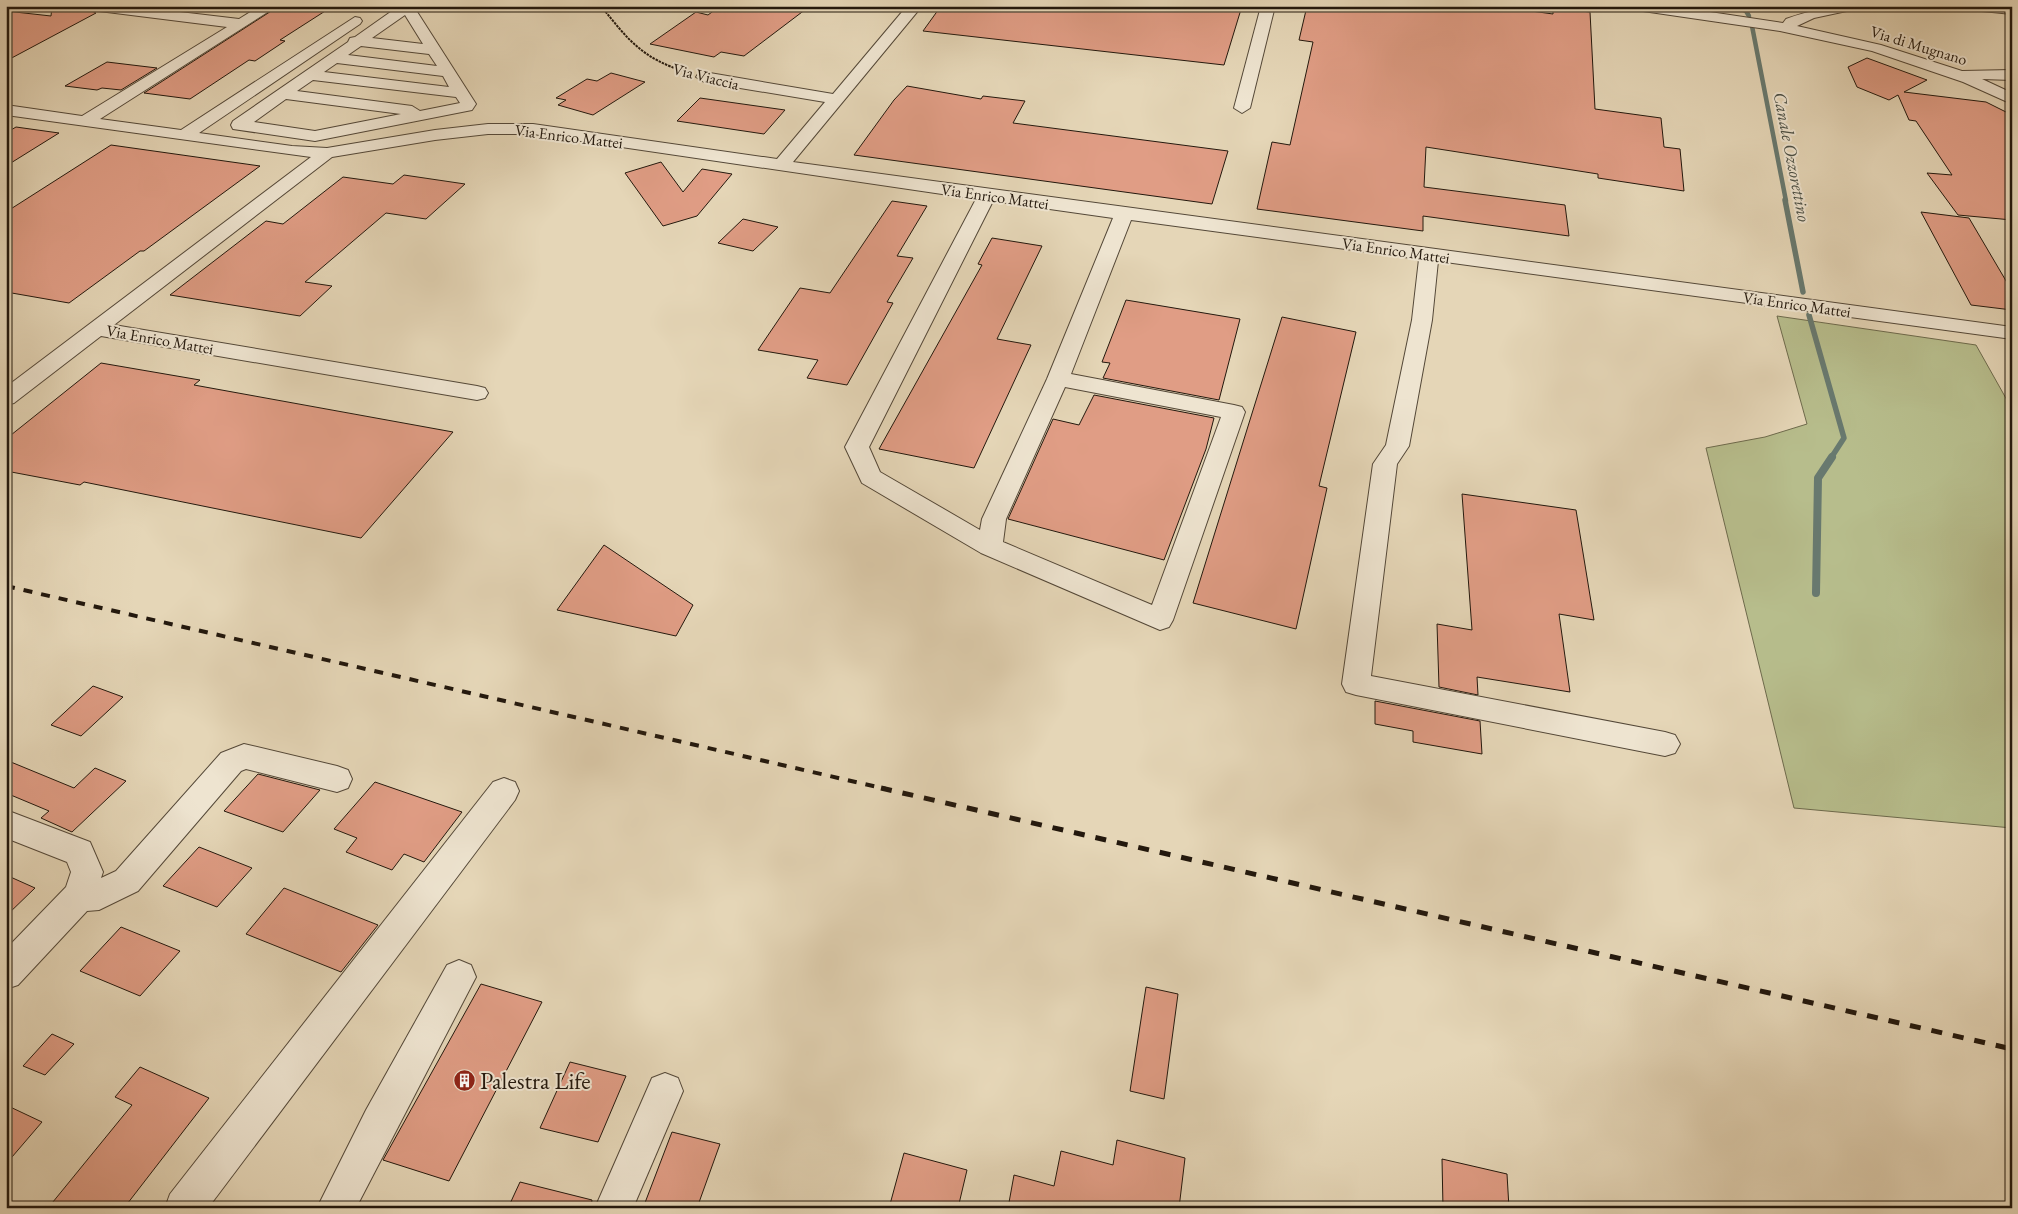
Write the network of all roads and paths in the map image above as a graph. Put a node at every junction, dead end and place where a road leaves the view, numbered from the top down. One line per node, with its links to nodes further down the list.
1 (90, 6): 12 (street)
2 (270, 6): 12 (street)
3 (601, 6): 23 (path, Via Viaccia)
4 (915, 6): 28 (street)
5 (1268, 6): 32 (street)
6 (1636, 6): 14 (street, Via di Mugnano)
7 (1851, 6): 14 (street)
8 (1972, 6): 10 (street)
9 (370, 10): 11 (street)
10 (2012, 10)
11 (350, 23): 13 (street); 36 (street)
12 (242, 24): 25 (street)
13 (376, 26): 15 (street); 16 (street)
14 (1789, 28): 21 (street, Via di Mugnano)
15 (356, 41): 16 (street); 17 (street)
16 (434, 50): 19 (street)
17 (332, 58): 19 (street); 20 (street)
18 (152, 66): 25 (street)
19 (448, 72): 24 (street)
20 (309, 74): 24 (street); 26 (street)
21 (1959, 74): 22 (street); 29 (street, Via di Mugnano)
22 (2012, 75)
23 (704, 77): 28 (street, Via Viaccia)
24 (461, 93): 35 (street)
25 (128, 94): 30 (street)
26 (281, 94): 35 (street); 35 (street)
27 (25, 97): 31 (street)
28 (836, 99): 38 (street)
29 (2012, 99)
30 (109, 106): 33 (street); 34 (street)
31 (7, 107): 34 (street, Via Enrico Mattei)
32 (1242, 108)
33 (136, 111)
34 (82, 112): 36 (street, Via Enrico Mattei)
35 (435, 114)
36 (183, 136): 37 (street, Via Enrico Mattei)
37 (327, 152): 38 (street, Via Enrico Mattei); 44 (street, Via Enrico Mattei)
38 (780, 166): 39 (street, Via Enrico Mattei)
39 (987, 195): 40 (street, Via Enrico Mattei); 49 (street)
40 (1047, 203): 41 (street, Via Enrico Mattei); 42 (street)
41 (1124, 214): 43 (street, Via Enrico Mattei); 46 (street)
42 (1040, 221)
43 (1429, 254): 45 (street, Via Enrico Mattei); 50 (street)
44 (98, 329): 47 (street, Via Enrico Mattei); 48 (street)
45 (2012, 333)
46 (1058, 378): 49 (street); 49 (street)
47 (477, 393)
48 (6, 398)
49 (990, 547)
50 (1665, 744)
51 (337, 779): 54 (street)
52 (504, 791): 58 (street)
53 (6, 824): 54 (street)
54 (79, 896): 55 (street)
55 (6, 973)
56 (459, 977): 59 (street)
57 (665, 1091): 60 (street)
58 (184, 1208)
59 (336, 1208)
60 (614, 1208)

